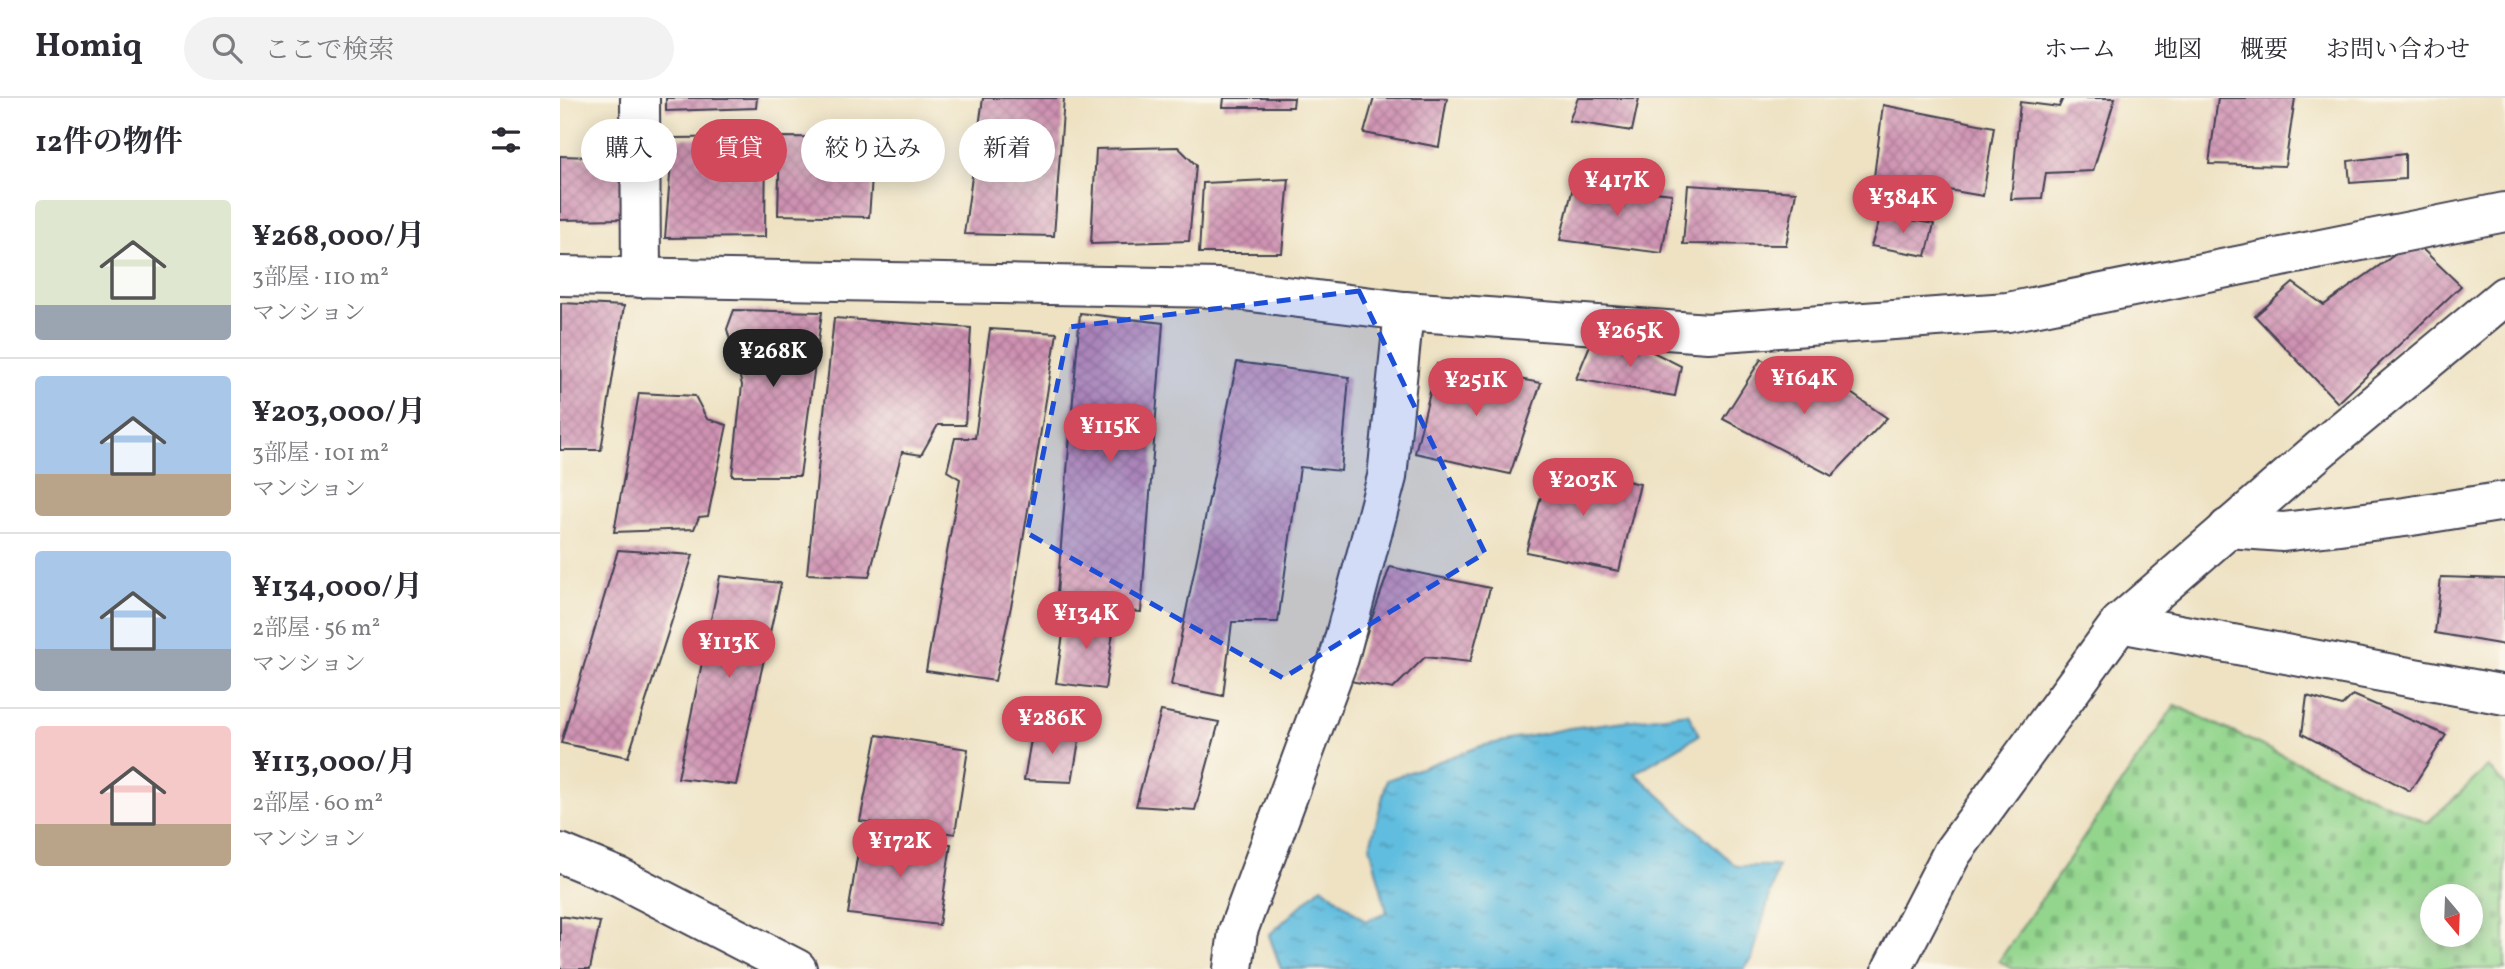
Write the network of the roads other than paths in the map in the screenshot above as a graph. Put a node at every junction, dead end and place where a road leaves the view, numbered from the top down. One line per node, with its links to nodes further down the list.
1 (640, 98): 4 (street)
2 (2505, 212): 6 (street)
3 (560, 276): 4 (street)
4 (641, 278): 6 (street)
5 (2505, 296): 8 (street)
6 (1404, 311): 13 (street)
7 (2505, 501): 8 (street)
8 (2228, 528): 9 (street)
9 (2120, 623): 10 (street); 14 (street)
10 (2505, 695)
11 (560, 853): 12 (street)
12 (797, 969)
13 (1233, 969)
14 (1892, 969)

